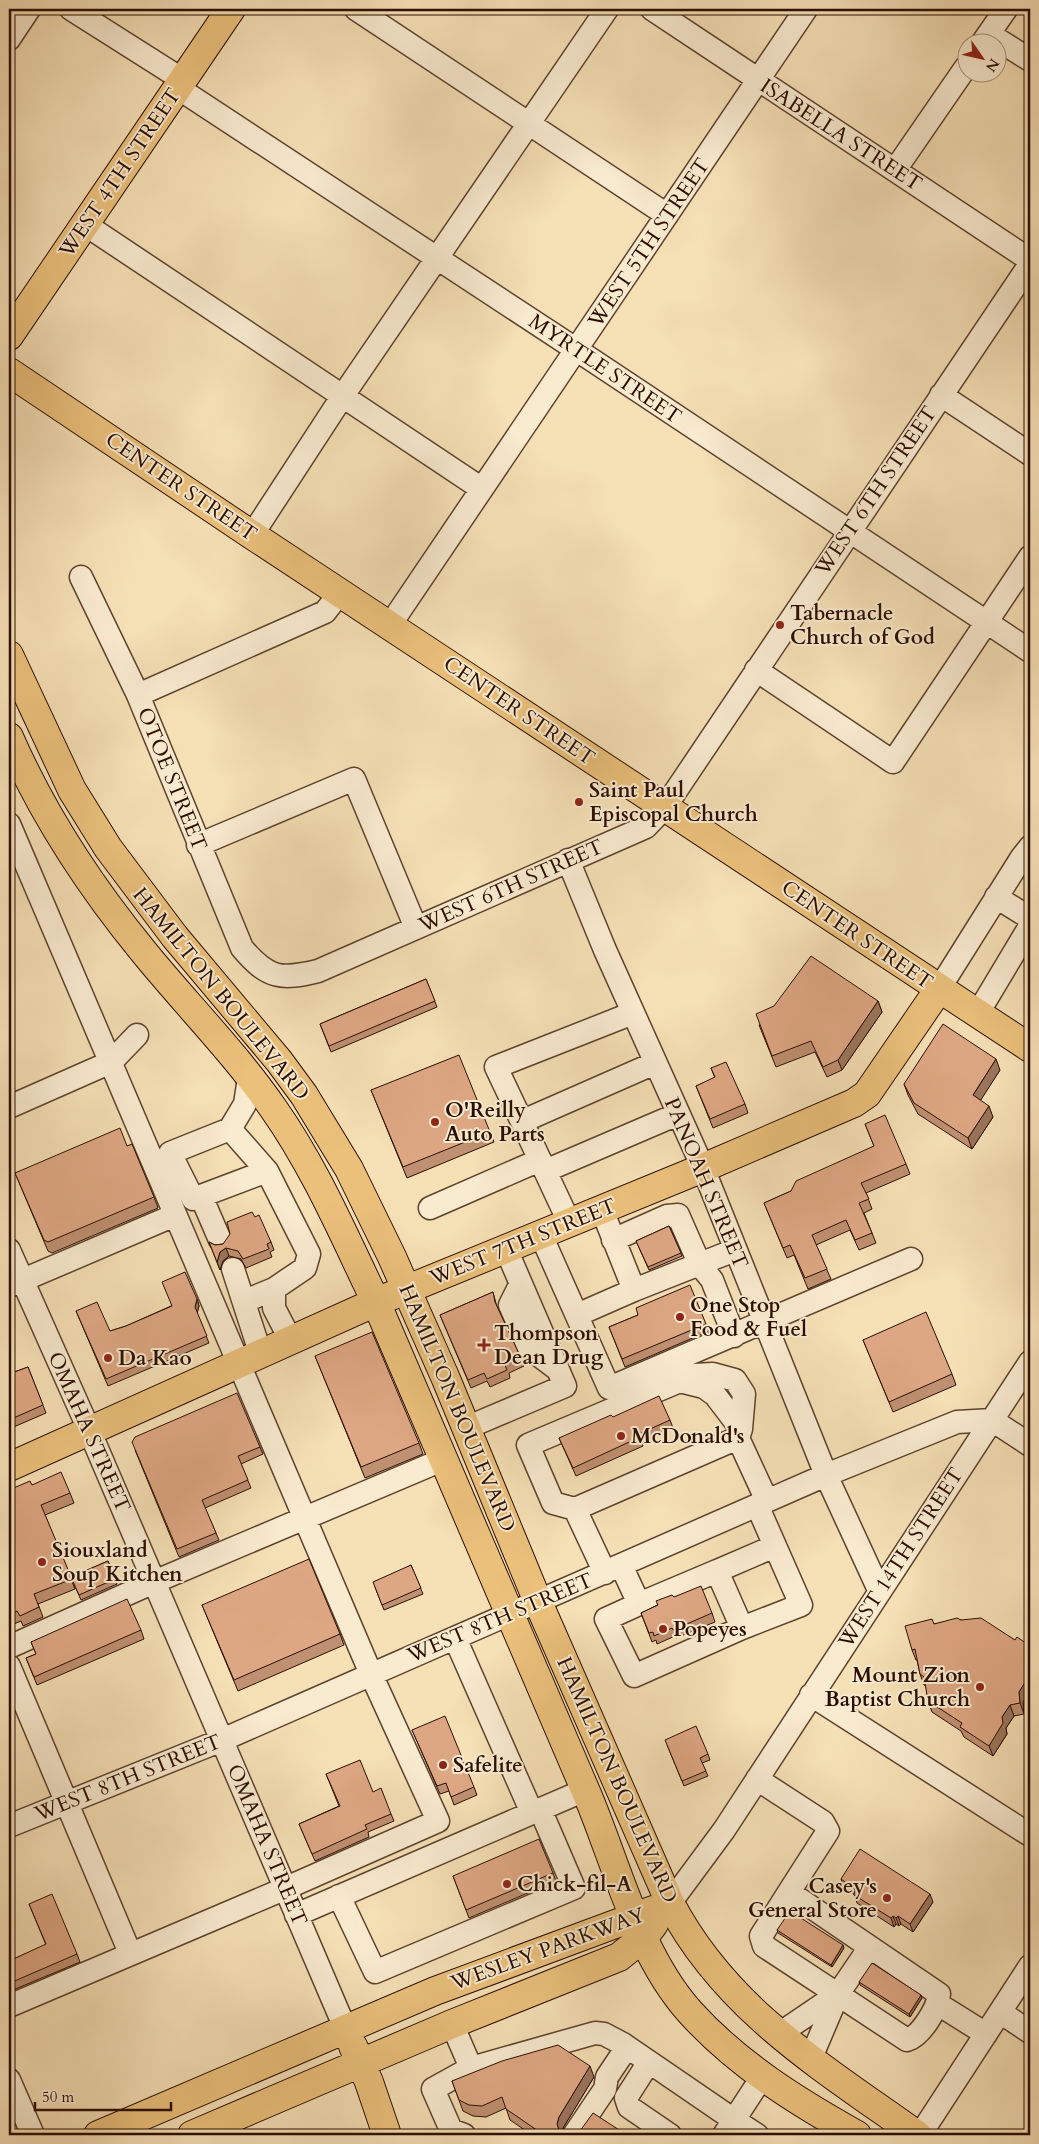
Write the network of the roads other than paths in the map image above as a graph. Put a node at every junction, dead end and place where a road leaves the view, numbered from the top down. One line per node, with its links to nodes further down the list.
1 (29, 9): 10 (street)
2 (71, 9): 15 (street, MYRTLE STREET)
3 (231, 9): 15 (main road, WEST 4TH STREET)
4 (356, 9): 16 (street)
5 (607, 9): 16 (street)
6 (652, 9): 13 (street, ISABELLA STREET)
7 (806, 9): 13 (street, WEST 5TH STREET)
8 (1006, 9): 9 (street)
9 (990, 32)
10 (9, 39)
11 (1006, 48): 12 (street)
12 (1030, 60)
13 (758, 80): 17 (street, ISABELLA STREET); 18 (street, WEST 5TH STREET)
14 (956, 82): 17 (street)
15 (180, 84): 19 (main road, WEST 4TH STREET); 20 (street, MYRTLE STREET)
16 (527, 124): 18 (street); 20 (street)
17 (895, 170): 21 (street, ISABELLA STREET)
18 (667, 215): 24 (street, WEST 5TH STREET)
19 (86, 225): 23 (main road, WEST 4TH STREET); 27 (street)
20 (438, 260): 24 (street, MYRTLE STREET); 27 (street)
21 (1030, 260)
22 (1030, 264): 26 (street, WEST 6TH STREET)
23 (9, 336)
24 (577, 350): 29 (street, WEST 5TH STREET); 30 (street, MYRTLE STREET)
25 (9, 372): 31 (main road, CENTER STREET)
26 (941, 396): 28 (street); 30 (street, WEST 6TH STREET)
27 (342, 397): 29 (street); 31 (street)
28 (1030, 454)
29 (482, 489): 36 (street, WEST 5TH STREET)
30 (848, 532): 35 (street, MYRTLE STREET); 39 (street, WEST 6TH STREET)
31 (252, 535): 34 (main road, CENTER STREET)
32 (1030, 557): 35 (street)
33 (81, 577): 40 (street, OTOE STREET)
34 (340, 593): 36 (main road, CENTER STREET); 40 (street)
35 (986, 622): 37 (street, MYRTLE STREET); 39 (street)
36 (390, 625): 42 (main road, CENTER STREET)
37 (1030, 651)
38 (9, 655): 83 (main road, HAMILTON BOULEVARD)
39 (756, 670): 42 (street, WEST 6TH STREET)
40 (138, 695): 44 (street, OTOE STREET)
41 (9, 737): 59 (main road, HAMILTON BOULEVARD)
42 (665, 807): 46 (street, WEST 6TH STREET); 52 (main road, CENTER STREET)
43 (9, 824): 57 (street)
44 (198, 845): 50 (street); 51 (street, OTOE STREET)
45 (1028, 854): 47 (street)
46 (568, 860): 50 (street, WEST 6TH STREET); 53 (street, PANOAH STREET)
47 (996, 897): 48 (street); 52 (street)
48 (1030, 918)
49 (1030, 926): 54 (street)
50 (416, 928): 51 (street, WEST 6TH STREET)
51 (272, 972)
52 (939, 989): 54 (main road, CENTER STREET); 65 (main road, WEST 7TH STREET)
53 (633, 1012): 58 (street, PANOAH STREET); 62 (street)
54 (978, 1014): 56 (main road, CENTER STREET)
55 (137, 1035): 57 (street)
56 (1028, 1044)
57 (111, 1062): 60 (street); 70 (street)
58 (655, 1063): 61 (street, PANOAH STREET); 62 (street)
59 (249, 1078): 63 (street); 86 (main road, HAMILTON BOULEVARD)
60 (9, 1106)
61 (678, 1114): 64 (street); 65 (street, PANOAH STREET)
62 (523, 1122): 64 (street)
63 (230, 1129): 66 (street); 67 (street)
64 (543, 1165): 68 (street); 71 (street)
65 (703, 1168): 69 (main road, WEST 7TH STREET); 77 (street, PANOAH STREET)
66 (267, 1171): 67 (street); 82 (street)
67 (202, 1196): 73 (street)
68 (430, 1208)
69 (602, 1210): 71 (main road, WEST 7TH STREET); 74 (street)
70 (175, 1215): 81 (street); 91 (street)
71 (570, 1224): 72 (main road, WEST 7TH STREET)
72 (542, 1235): 76 (main road, WEST 7TH STREET); 87 (street)
73 (220, 1240)
74 (613, 1240): 79 (street); 84 (street)
75 (9, 1250): 81 (street, OMAHA STREET)
76 (506, 1250): 83 (main road, WEST 7TH STREET); 94 (street)
77 (735, 1250): 79 (street); 88 (street, PANOAH STREET)
78 (910, 1259): 88 (street)
79 (700, 1265): 84 (street); 89 (street)
80 (233, 1270): 85 (street)
81 (15, 1283): 95 (street, OMAHA STREET)
82 (274, 1289): 85 (street); 90 (street)
83 (406, 1290): 86 (main road, WEST 7TH STREET); 94 (main road, HAMILTON BOULEVARD)
84 (634, 1290): 87 (street)
85 (245, 1301): 91 (street)
86 (376, 1302): 90 (main road, WEST 7TH STREET); 98 (main road, HAMILTON BOULEVARD)
87 (577, 1315): 89 (street)
88 (764, 1323): 89 (street); 100 (street, PANOAH STREET)
89 (734, 1336)
90 (291, 1341): 91 (main road, WEST 7TH STREET)
91 (250, 1360): 95 (main road, WEST 7TH STREET); 103 (street)
92 (1030, 1362): 93 (street, WEST 14TH STREET)
93 (992, 1420): 97 (street); 100 (street, WEST 8TH STREET); 108 (street, WEST 14TH STREET)
94 (466, 1428): 109 (main road, HAMILTON BOULEVARD)
95 (90, 1432): 99 (main road, WEST 7TH STREET); 107 (street, OMAHA STREET)
96 (739, 1433): 101 (street); 102 (street); 102 (street)
97 (1030, 1445)
98 (442, 1460): 103 (street); 111 (main road, HAMILTON BOULEVARD)
99 (9, 1466)
100 (826, 1475): 101 (street, WEST 8TH STREET); 108 (street, PANOAH STREET)
101 (762, 1503): 104 (street); 105 (street, WEST 8TH STREET)
102 (575, 1509): 105 (street)
103 (306, 1519): 107 (street); 116 (street)
104 (775, 1546): 106 (street); 112 (street)
105 (613, 1569): 109 (street, WEST 8TH STREET); 110 (street)
106 (717, 1571): 110 (street); 112 (street)
107 (154, 1582): 114 (street); 118 (street, OMAHA STREET)
108 (879, 1590): 117 (street, WEST 14TH STREET)
109 (538, 1602): 111 (street, WEST 8TH STREET); 128 (main road, HAMILTON BOULEVARD)
110 (640, 1604): 112 (street)
111 (510, 1615): 113 (street, WEST 8TH STREET); 120 (main road, HAMILTON BOULEVARD)
112 (742, 1628)
113 (455, 1638): 116 (street, WEST 8TH STREET); 122 (street)
114 (9, 1647)
115 (9, 1666): 121 (street)
116 (371, 1674): 118 (street, WEST 8TH STREET); 125 (street)
117 (811, 1695): 119 (street, WEST 14TH STREET); 124 (street)
118 (222, 1740): 121 (street, WEST 8TH STREET); 125 (street, OMAHA STREET)
119 (758, 1779): 126 (street); 128 (street, WEST 14TH STREET)
120 (585, 1790): 122 (street); 130 (main road, HAMILTON BOULEVARD)
121 (67, 1802): 123 (street, WEST 8TH STREET); 132 (street)
122 (536, 1811): 127 (street); 127 (street)
123 (9, 1826)
124 (1030, 1835)
125 (284, 1889): 129 (street, OMAHA STREET); 132 (street)
126 (789, 1892): 131 (street); 134 (street)
127 (339, 1896): 129 (street)
128 (670, 1903): 130 (main road, WESLEY PARKWAY); 141 (main road, HAMILTON BOULEVARD)
129 (296, 1915): 139 (street, OMAHA STREET)
130 (640, 1927): 138 (main road, WESLEY PARKWAY); 139 (main road, WESLEY PARKWAY); 149 (main road, HAMILTON BOULEVARD)
131 (870, 1947): 134 (street); 135 (street)
132 (130, 1953): 136 (street)
133 (1030, 1966): 137 (street)
134 (838, 1994): 135 (street); 141 (street); 144 (street)
135 (938, 2004): 142 (street)
136 (9, 2006)
137 (1000, 2012): 140 (street); 142 (street)
138 (452, 2024): 146 (main road, WESLEY PARKWAY); 147 (street)
139 (345, 2028): 146 (main road); 153 (main road, WESLEY PARKWAY)
140 (1030, 2032)
141 (779, 2034): 144 (main road, HAMILTON BOULEVARD)
142 (986, 2034): 162 (street)
143 (627, 2047): 145 (street); 147 (street); 148 (street)
144 (810, 2060): 162 (main road, HAMILTON BOULEVARD)
145 (649, 2062): 151 (street); 159 (street)
146 (360, 2063): 154 (main road, WESLEY PARKWAY); 155 (main road)
147 (471, 2068): 156 (street)
148 (607, 2077): 157 (street); 158 (street)
149 (762, 2077): 151 (street); 161 (main road, HAMILTON BOULEVARD)
150 (9, 2080): 152 (street)
151 (729, 2128): 160 (street)
152 (34, 2135)
153 (98, 2135)
154 (192, 2135)
155 (387, 2135)
156 (464, 2135)
157 (563, 2135)
158 (574, 2135)
159 (670, 2135)
160 (756, 2135)
161 (857, 2135)
162 (918, 2135)

